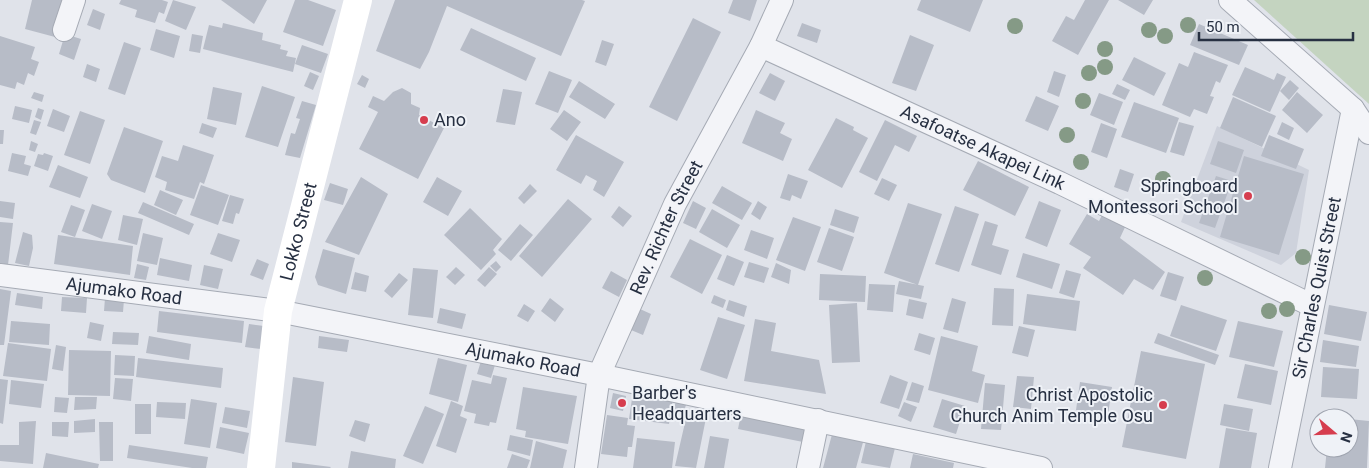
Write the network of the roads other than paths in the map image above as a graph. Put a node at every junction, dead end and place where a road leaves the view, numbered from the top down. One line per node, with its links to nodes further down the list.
1 (74, 0): 5 (street)
2 (358, 0): 11 (main road, Lokko Street)
3 (782, 0): 6 (street, Rev. Richter Street)
4 (1230, 0): 7 (street)
5 (64, 30)
6 (761, 46): 10 (street, Asafoatse Akapei Link); 12 (street, Rev. Richter Street)
7 (1353, 108): 8 (street); 10 (street, Sir Charles Quist Street)
8 (1369, 133)
9 (0, 275): 11 (street, Ajumako Road)
10 (1311, 305): 18 (street, Sir Charles Quist Street)
11 (278, 311): 12 (street, Ajumako Road); 14 (main road, Lokko Street)
12 (599, 375): 13 (street, Ajumako Road); 15 (street, Rev. Richter Street)
13 (818, 420): 16 (street); 17 (street, Ajumako Road)
14 (261, 468)
15 (586, 468)
16 (808, 468)
17 (1040, 468)
18 (1280, 468)

